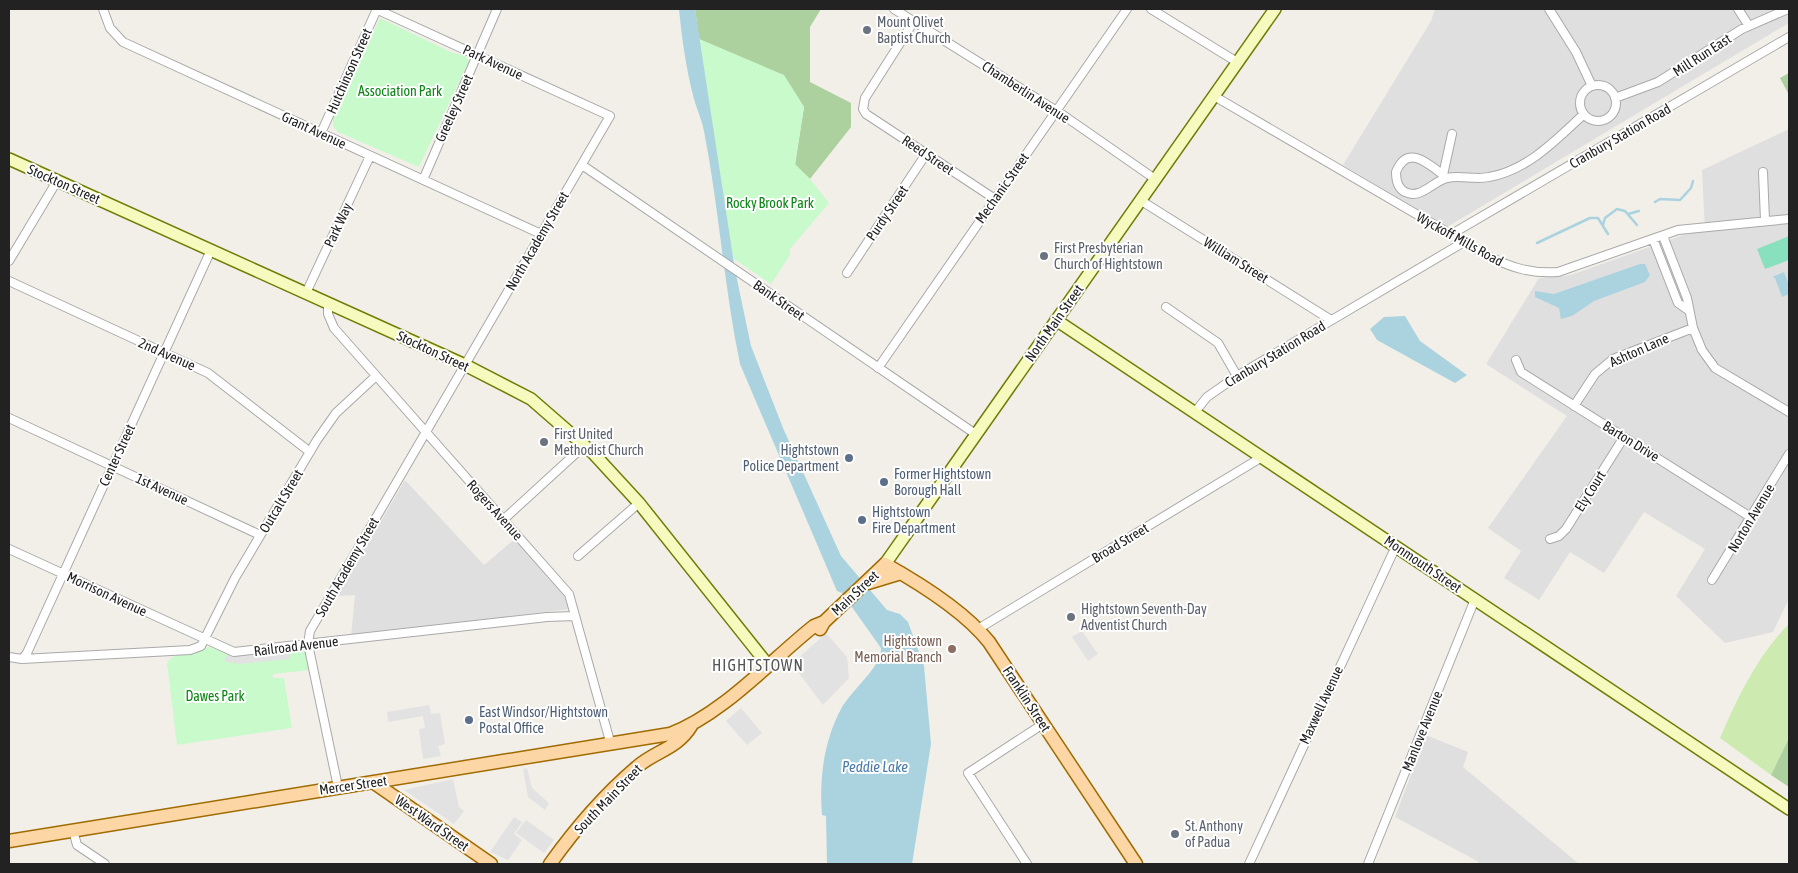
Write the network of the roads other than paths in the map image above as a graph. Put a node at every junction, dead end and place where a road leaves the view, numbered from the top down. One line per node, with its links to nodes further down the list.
1 (103, 9): 23 (street, Grant Avenue)
2 (376, 9): 15 (street, Park Avenue); 23 (street, Hutchinson Street)
3 (497, 9): 15 (street, Greeley Street)
4 (894, 9): 12 (street, Chamberlin Avenue)
5 (1127, 9): 20 (street, Mechanic Street)
6 (1151, 9): 16 (street)
7 (1275, 9): 16 (street, North Main Street)
8 (1549, 9): 17 (street)
9 (1738, 9): 13 (street)
10 (1788, 9): 11 (street, Mill Run East)
11 (1776, 11): 13 (street, Mill Run East)
12 (914, 21): 20 (street, Chamberlin Avenue); 25 (street, Reed Street)
13 (1749, 26): 19 (street, Mill Run East)
14 (1789, 37): 41 (street, Cranbury Station Road)
15 (477, 55): 22 (street, Park Avenue); 32 (street, Greeley Street)
16 (1237, 62): 18 (street, North Main Street)
17 (1592, 86): 19 (street); 21 (street)
18 (1214, 96): 31 (street, North Main Street); 37 (street, Wyckoff Mills Road)
19 (1615, 98): 21 (street)
20 (1056, 111): 31 (street, Chamberlin Avenue); 35 (street, Mechanic Street)
21 (1584, 114): 30 (street)
22 (610, 116): 28 (street, North Academy Street)
23 (321, 133): 26 (street, Grant Avenue)
24 (1452, 134): 30 (street)
25 (926, 154): 35 (street, Reed Street); 49 (street, Purdy Street)
26 (370, 156): 32 (street, Grant Avenue); 51 (street, Park Way)
27 (9, 159): 33 (street, Stockton Street)
28 (582, 165): 40 (street, North Academy Street); 61 (street, Bank Street)
29 (1763, 172): 39 (street)
30 (1445, 176): 34 (street); 34 (street)
31 (1155, 179): 36 (street, North Main Street)
32 (422, 180): 40 (street, Grant Avenue)
33 (57, 181): 45 (street, Stockton Street); 46 (street)
34 (1407, 193): 37 (street)
35 (995, 199): 61 (street, Mechanic Street)
36 (1140, 200): 55 (street, North Main Street); 56 (street, William Street)
37 (1400, 206): 41 (street, Wyckoff Mills Road)
38 (1789, 219): 39 (street, Wyckoff Mills Road)
39 (1765, 220): 42 (street, Wyckoff Mills Road)
40 (542, 234): 60 (street, North Academy Street)
41 (1450, 235): 44 (street, Wyckoff Mills Road)
42 (1662, 236): 43 (street, Wyckoff Mills Road); 47 (street)
43 (1653, 239): 44 (street, Wyckoff Mills Road); 48 (street)
44 (1464, 242): 56 (street, Cranbury Station Road)
45 (211, 250): 51 (street, Stockton Street); 58 (street, Center Street)
46 (9, 261)
47 (1675, 268): 48 (street); 54 (street)
48 (1666, 271): 54 (street)
49 (847, 273)
50 (9, 281): 58 (street, 2nd Avenue)
51 (306, 294): 52 (street, Stockton Street)
52 (328, 304): 60 (street, Stockton Street); 62 (street, Rogers Avenue)
53 (1166, 307): 63 (street)
54 (1688, 310): 57 (street)
55 (1056, 320): 65 (street, Monmouth Street); 69 (street, North Main Street)
56 (1331, 320): 63 (street, Cranbury Station Road)
57 (1693, 328): 64 (street, Ashton Lane); 66 (street)
58 (164, 352): 72 (street, 2nd Avenue); 75 (street, Center Street)
59 (1516, 360): 64 (street, Barton Drive)
60 (465, 365): 68 (street, South Academy Street); 71 (street, Stockton Street)
61 (878, 368): 69 (street, Bank Street)
62 (376, 376): 68 (street, Rogers Avenue); 72 (street, Outcalt Street)
63 (1237, 376): 65 (street, Cranbury Station Road)
64 (1574, 406): 70 (street, Barton Drive)
65 (1195, 412): 74 (street, Monmouth Street)
66 (1789, 412)
67 (9, 418): 75 (street, 1st Avenue)
68 (426, 432): 78 (street, Rogers Avenue); 93 (street, South Academy Street)
69 (977, 435): 84 (street, North Main Street)
70 (1624, 437): 77 (street, Barton Drive); 80 (street, Ely Court)
71 (585, 445): 76 (street, Stockton Street); 78 (street)
72 (310, 452): 79 (street, Outcalt Street)
73 (1789, 454): 77 (street, Norton Avenue)
74 (1262, 457): 81 (street, Monmouth Street); 91 (street, Broad Street)
75 (111, 466): 79 (street, 1st Avenue); 86 (street, Center Street)
76 (639, 502): 83 (street); 96 (street, Stockton Street)
77 (1752, 518): 87 (street, Norton Avenue)
78 (503, 520): 90 (street, Rogers Avenue)
79 (260, 535): 92 (street, Outcalt Street)
80 (1550, 539)
81 (1396, 546): 89 (street, Monmouth Street); 110 (street, Maxwell Avenue)
82 (9, 549): 86 (street, Morrison Avenue)
83 (578, 556)
84 (886, 564): 85 (main road, Franklin Street); 88 (main road, Main Street)
85 (901, 573): 88 (main road); 91 (main road, Franklin Street)
86 (62, 574): 92 (street, Morrison Avenue); 95 (street, Center Street)
87 (1712, 580)
88 (868, 583): 96 (main road, Main Street)
89 (1475, 599): 102 (street, Monmouth Street); 111 (street, Manlove Avenue)
90 (575, 616): 93 (street, Railroad Avenue); 99 (street, Rogers Avenue)
91 (978, 629): 98 (main road, Franklin Street)
92 (206, 640): 93 (street, Railroad Avenue); 95 (street)
93 (308, 644): 101 (street)
94 (9, 658): 95 (street)
95 (22, 659)
96 (768, 665): 97 (main road, Main Street)
97 (694, 722): 99 (main road, Mercer Street); 107 (main road, South Main Street)
98 (1043, 724): 108 (street); 109 (main road, Franklin Street)
99 (610, 744): 100 (main road, Mercer Street)
100 (373, 782): 101 (main road, Mercer Street); 106 (main road, West Ward Street)
101 (338, 788): 103 (main road, Mercer Street)
102 (1789, 809)
103 (73, 830): 104 (main road, Mercer Street); 105 (street)
104 (9, 841)
105 (105, 864)
106 (491, 864)
107 (550, 864)
108 (1028, 864)
109 (1136, 864)
110 (1249, 864)
111 (1368, 864)

